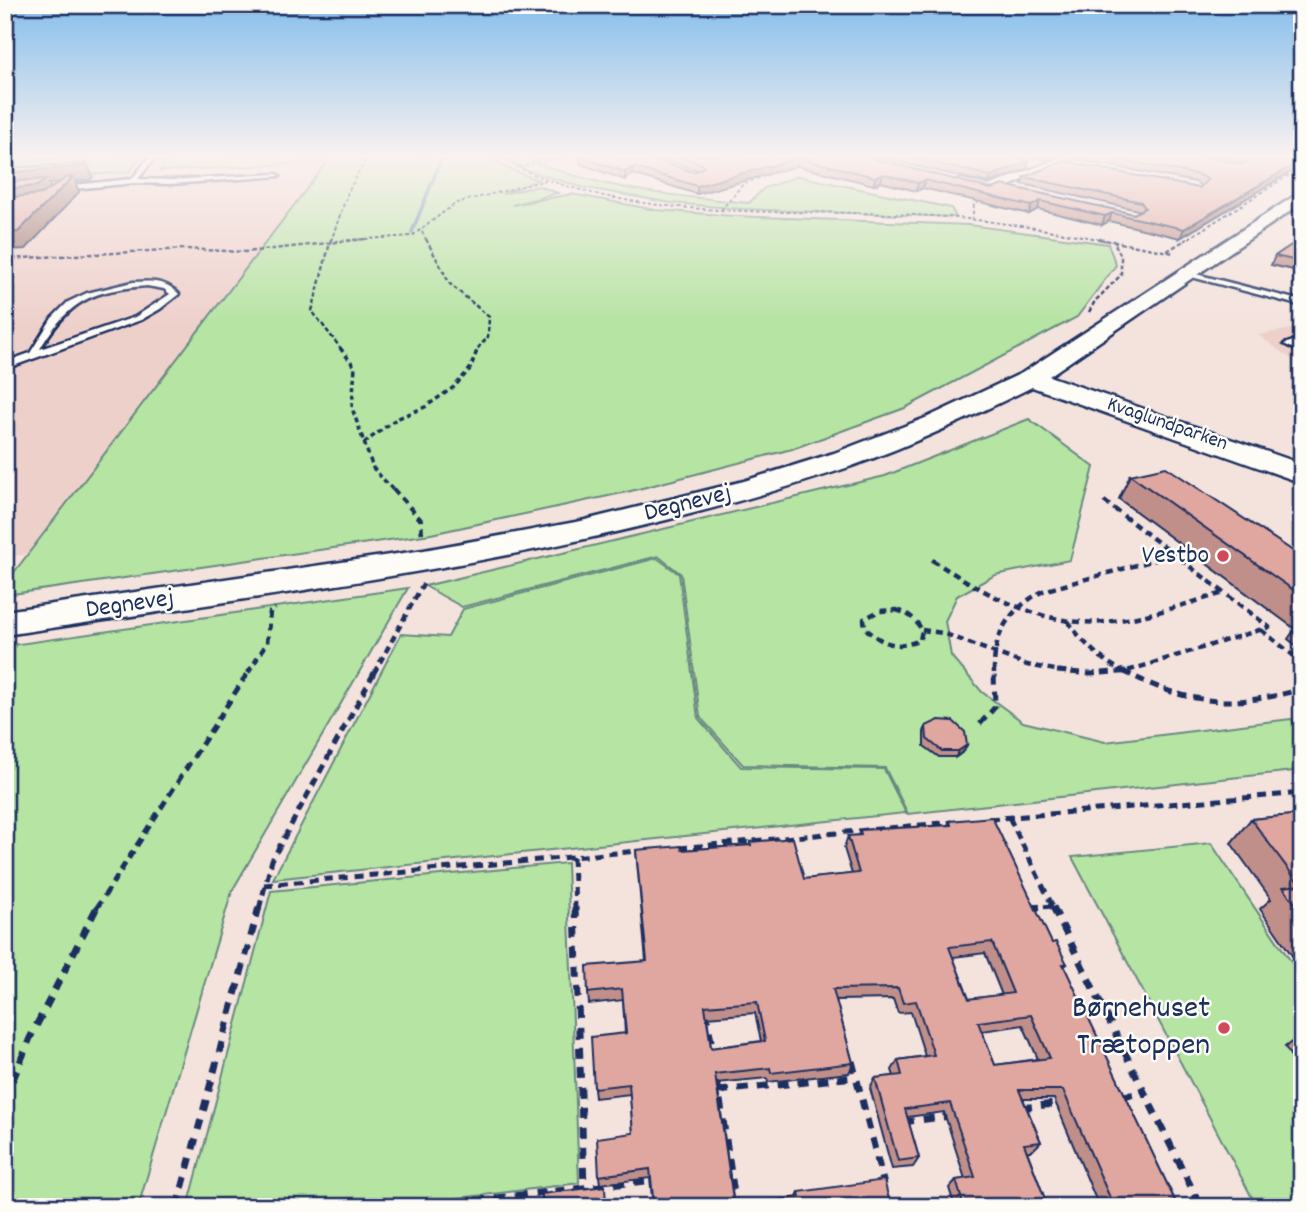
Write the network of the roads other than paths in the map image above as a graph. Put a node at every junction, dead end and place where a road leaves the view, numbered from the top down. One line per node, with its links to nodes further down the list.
1 (1279, 212): 2 (street, Degnevej)
2 (1187, 273): 3 (lane); 8 (street, Degnevej)
3 (1302, 304)
4 (1302, 341): 5 (lane)
5 (1302, 350)
6 (34, 352): 6 (lane); 7 (lane)
7 (5, 366)
8 (1040, 371): 9 (street, Kvaglundparken); 10 (street, Kvaglundparken); 11 (street, Degnevej)
9 (1302, 453)
10 (1302, 474)
11 (5, 624)

